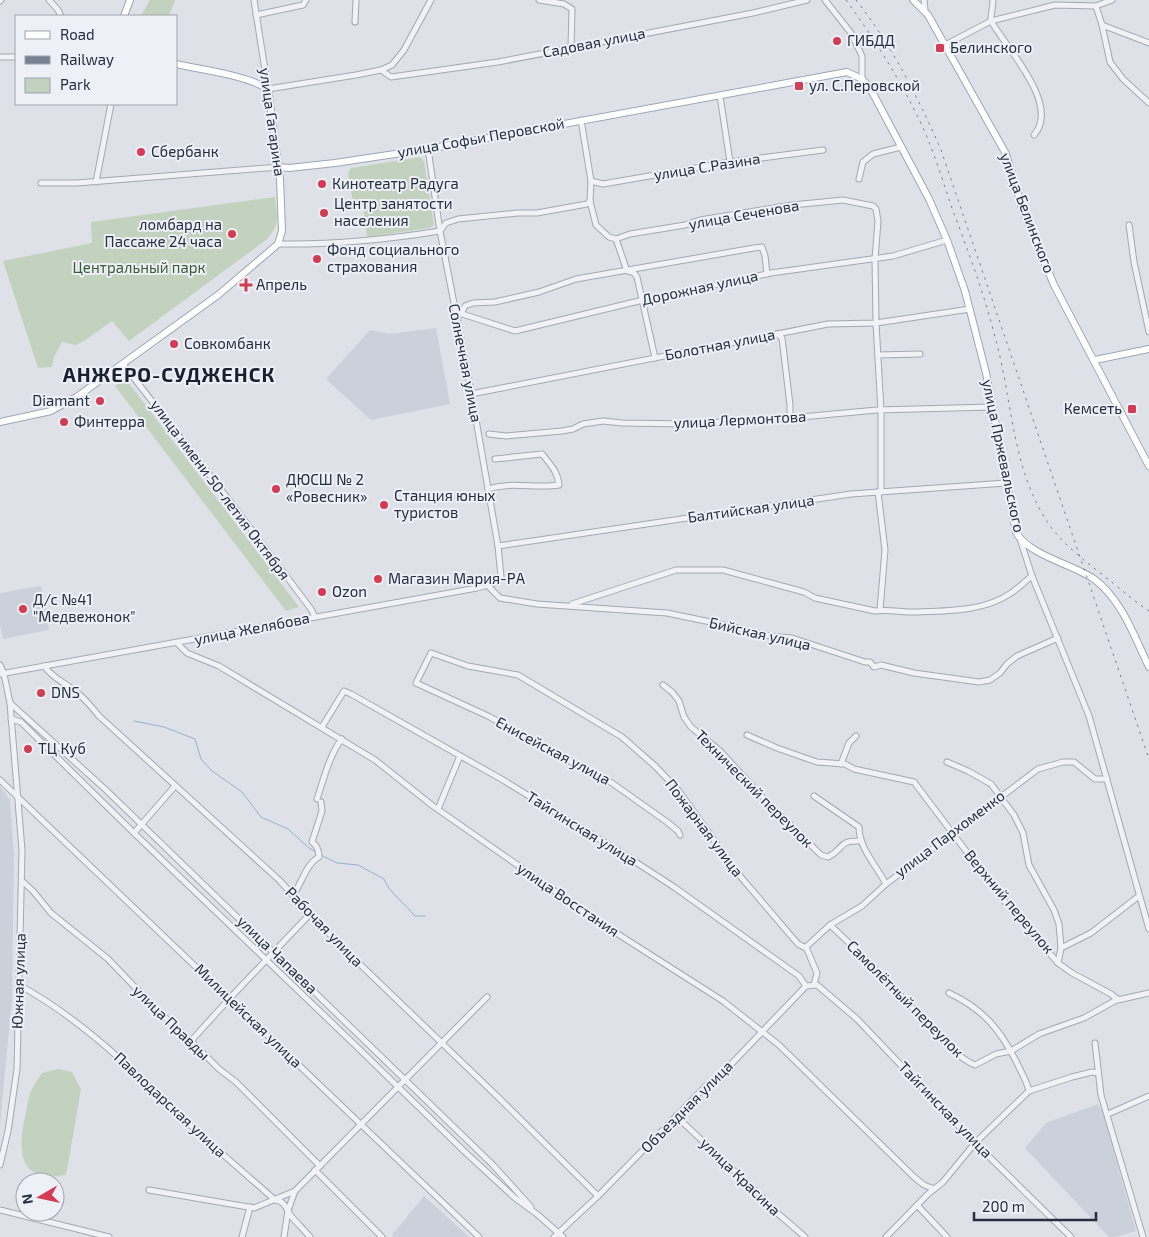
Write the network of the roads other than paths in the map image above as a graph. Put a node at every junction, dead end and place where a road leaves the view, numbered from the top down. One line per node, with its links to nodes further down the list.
1 (49, 0): 16 (street)
2 (130, 0): 17 (main road)
3 (254, 0): 18 (street, улица Гагарина)
4 (306, 0): 18 (street)
5 (356, 0): 20 (street)
6 (431, 0): 28 (street)
7 (539, 0): 24 (street)
8 (807, 0): 24 (street, Садовая улица)
9 (825, 0): 29 (street)
10 (914, 0): 15 (main road)
11 (924, 0): 15 (street, улица Белинского)
12 (993, 0): 19 (street)
13 (1112, 0): 14 (street)
14 (1096, 6): 19 (street); 21 (street)
15 (927, 13): 23 (main road, улица Белинского)
16 (60, 15)
17 (124, 15)
18 (256, 15): 30 (street, улица Гагарина)
19 (991, 21): 23 (street); 35 (street)
20 (355, 22)
21 (1102, 25): 22 (street); 32 (street)
22 (1149, 43)
23 (945, 44): 64 (main road, улица Белинского)
24 (571, 48): 28 (street, Садовая улица)
25 (0, 57): 26 (street)
26 (15, 57)
27 (178, 64): 30 (main road)
28 (381, 70): 30 (street)
29 (862, 79): 31 (main road, улица Софьи Перовской); 36 (main road, улица Пржевальского)
30 (268, 89): 40 (main road, улица Гагарина)
31 (720, 96): 34 (main road, улица Софьи Перовской); 39 (street)
32 (1149, 103)
33 (111, 105): 43 (street)
34 (581, 120): 37 (main road, улица Софьи Перовской); 42 (street)
35 (1034, 135)
36 (901, 147): 41 (street); 49 (main road, улица Пржевальского)
37 (428, 149): 40 (main road, улица Софьи Перовской); 47 (street, Солнечная улица)
38 (823, 150): 39 (street, улица С.Разина)
39 (730, 162): 42 (street, улица С.Разина)
40 (279, 167): 43 (street, улица Софьи Перовской); 50 (main road, улица Гагарина)
41 (859, 179)
42 (591, 181): 45 (street)
43 (96, 182): 44 (street, улица Софьи Перовской)
44 (41, 183)
45 (590, 201): 47 (street); 48 (street)
46 (1129, 225): 58 (street)
47 (440, 231): 50 (street); 56 (street, Солнечная улица)
48 (616, 239): 51 (street, улица Сеченова); 52 (street)
49 (946, 240): 51 (street, Дорожная улица); 55 (main road, улица Пржевальского)
50 (278, 244): 65 (main road)
51 (876, 259): 53 (street, Дорожная улица); 57 (street)
52 (628, 271): 53 (street); 54 (street); 56 (street)
53 (766, 274): 54 (street, Дорожная улица)
54 (643, 300): 56 (street, Дорожная улица); 63 (street)
55 (970, 309): 57 (street, Болотная улица); 67 (main road, улица Пржевальского)
56 (458, 313): 66 (street, Солнечная улица)
57 (876, 323): 59 (street, Болотная улица); 62 (street)
58 (1149, 332)
59 (778, 334): 63 (street, Болотная улица); 69 (street)
60 (1149, 349): 64 (main road)
61 (920, 354): 62 (street)
62 (878, 355): 68 (street)
63 (654, 358): 66 (street, Болотная улица)
64 (1095, 360): 73 (main road, улица Белинского)
65 (123, 364): 70 (main road); 84 (street, улица имени 50-летия Октября)
66 (471, 394): 75 (street, Солнечная улица)
67 (992, 407): 68 (street, улица Лермонтова); 74 (main road, улица Пржевальского)
68 (881, 411): 69 (street, улица Лермонтова); 76 (street)
69 (790, 418): 71 (street, улица Лермонтова)
70 (0, 422)
71 (489, 434)
72 (495, 459): 75 (street)
73 (1149, 466)
74 (1006, 483): 76 (street, Балтийская улица); 77 (main road, улица Пржевальского)
75 (488, 489): 78 (street, Солнечная улица)
76 (879, 492): 78 (street, Балтийская улица); 83 (street)
77 (1020, 539): 79 (street, улица Пржевальского); 90 (main road)
78 (498, 546): 80 (street, Солнечная улица)
79 (1032, 576): 83 (street, Бийская улица); 85 (street, улица Пржевальского)
80 (501, 577): 81 (street, улица Желябова)
81 (487, 585): 82 (street, Бийская улица); 84 (street, улица Желябова)
82 (564, 606): 83 (street, Бийская улица); 85 (street, Бийская улица)
83 (880, 610)
84 (315, 617): 86 (street, улица Желябова)
85 (1058, 638): 103 (street, улица Пржевальского)
86 (178, 643): 89 (street, улица Желябова); 95 (street, улица Восстания)
87 (446, 658): 112 (street, Енисейская улица); 121 (street, Пожарная улица)
88 (0, 665): 91 (street, Южная улица)
89 (44, 666): 91 (street, улица Желябова); 104 (street, Рабочая улица)
90 (1149, 667)
91 (2, 674): 93 (street, Южная улица)
92 (663, 685): 113 (street, Технический переулок)
93 (10, 703): 94 (street, Южная улица); 109 (street, улица Чапаева)
94 (11, 719): 105 (street, Южная улица); 110 (street, улица Чапаева)
95 (322, 727): 98 (street, улица Восстания); 99 (street, Тайгинская улица)
96 (747, 735): 101 (street, Верхний переулок)
97 (856, 736): 101 (street)
98 (342, 739): 108 (street, улица Восстания); 116 (street)
99 (460, 756): 108 (street); 128 (street, Тайгинская улица)
100 (947, 762): 107 (street)
101 (842, 764): 111 (street, Верхний переулок)
102 (0, 780): 105 (street, Милицейская улица)
103 (1107, 780): 107 (street, улица Пархоменко); 117 (street, улица Пржевальского)
104 (175, 786): 109 (street); 116 (street, Рабочая улица)
105 (18, 796): 114 (street, Южная улица); 132 (street, Милицейская улица)
106 (814, 796): 113 (street)
107 (1000, 796): 111 (street, улица Пархоменко); 122 (street)
108 (438, 809): 134 (street, улица Восстания)
109 (141, 824): 110 (street); 123 (street, улица Чапаева)
110 (134, 833): 124 (street, улица Чапаева)
111 (952, 833): 115 (street, улица Пархоменко); 125 (street, Верхний переулок)
112 (680, 835)
113 (862, 841): 115 (street)
114 (22, 881): 126 (street, Южная улица); 135 (street, улица Правды)
115 (886, 884): 119 (street, улица Пархоменко)
116 (293, 895): 118 (street, Рабочая улица)
117 (1139, 896): 120 (street, улица Пржевальского); 122 (street)
118 (310, 914): 123 (street); 137 (street, Рабочая улица)
119 (830, 925): 121 (street, улица Пархоменко); 138 (street, Самолётный переулок)
120 (1149, 929)
121 (806, 948): 127 (street, Пожарная улица)
122 (1061, 948): 125 (street)
123 (274, 953): 124 (street); 140 (street, улица Чапаева)
124 (266, 960): 132 (street); 141 (street, улица Чапаева)
125 (1058, 963): 133 (street, Верхний переулок)
126 (19, 985): 148 (street, Южная улица); 157 (street, Павлодарская улица)
127 (815, 985): 128 (street); 147 (street, Тайгинская улица)
128 (806, 986): 134 (street, Объездная улица)
129 (949, 993): 138 (street)
130 (1149, 993): 133 (street, Самолётный переулок)
131 (487, 997): 137 (street)
132 (230, 998): 135 (street); 146 (street, Милицейская улица)
133 (1118, 1000): 138 (street, Самолётный переулок)
134 (762, 1031): 145 (street, Объездная улица); 151 (street, улица Восстания)
135 (191, 1041): 149 (street, улица Правды)
136 (1095, 1043): 139 (street)
137 (442, 1044): 140 (street); 156 (street, Рабочая улица)
138 (1011, 1051): 142 (street)
139 (1098, 1073): 142 (street); 144 (street)
140 (406, 1080): 141 (street); 162 (street, улица Чапаева)
141 (399, 1087): 146 (street); 162 (street, улица Чапаева)
142 (1029, 1091): 147 (street)
143 (1149, 1096): 144 (street)
144 (1108, 1114): 174 (street)
145 (676, 1116): 156 (street, Объездная улица); 170 (street, улица Красина)
146 (361, 1124): 149 (street); 169 (street, Милицейская улица)
147 (976, 1143): 152 (street); 173 (street, Тайгинская улица)
148 (0, 1165)
149 (320, 1166): 150 (street)
150 (315, 1170): 154 (street); 168 (street)
151 (924, 1185): 152 (street, улица Восстания); 155 (street)
152 (934, 1189): 155 (street)
153 (149, 1190): 159 (street)
154 (295, 1191): 157 (street); 161 (street)
155 (928, 1194): 158 (street)
156 (598, 1196): 163 (street, Объездная улица)
157 (275, 1200): 159 (street); 161 (street, Павлодарская улица)
158 (916, 1205): 171 (street); 172 (street)
159 (250, 1208): 165 (street)
160 (0, 1210): 164 (street)
161 (288, 1210): 166 (street); 167 (street, Павлодарская улица)
162 (538, 1215): 163 (street, улица Чапаева)
163 (558, 1236)
164 (109, 1237)
165 (242, 1237)
166 (284, 1237)
167 (310, 1237)
168 (382, 1237)
169 (478, 1237)
170 (805, 1237)
171 (886, 1237)
172 (947, 1237)
173 (1071, 1237)
174 (1143, 1237)

